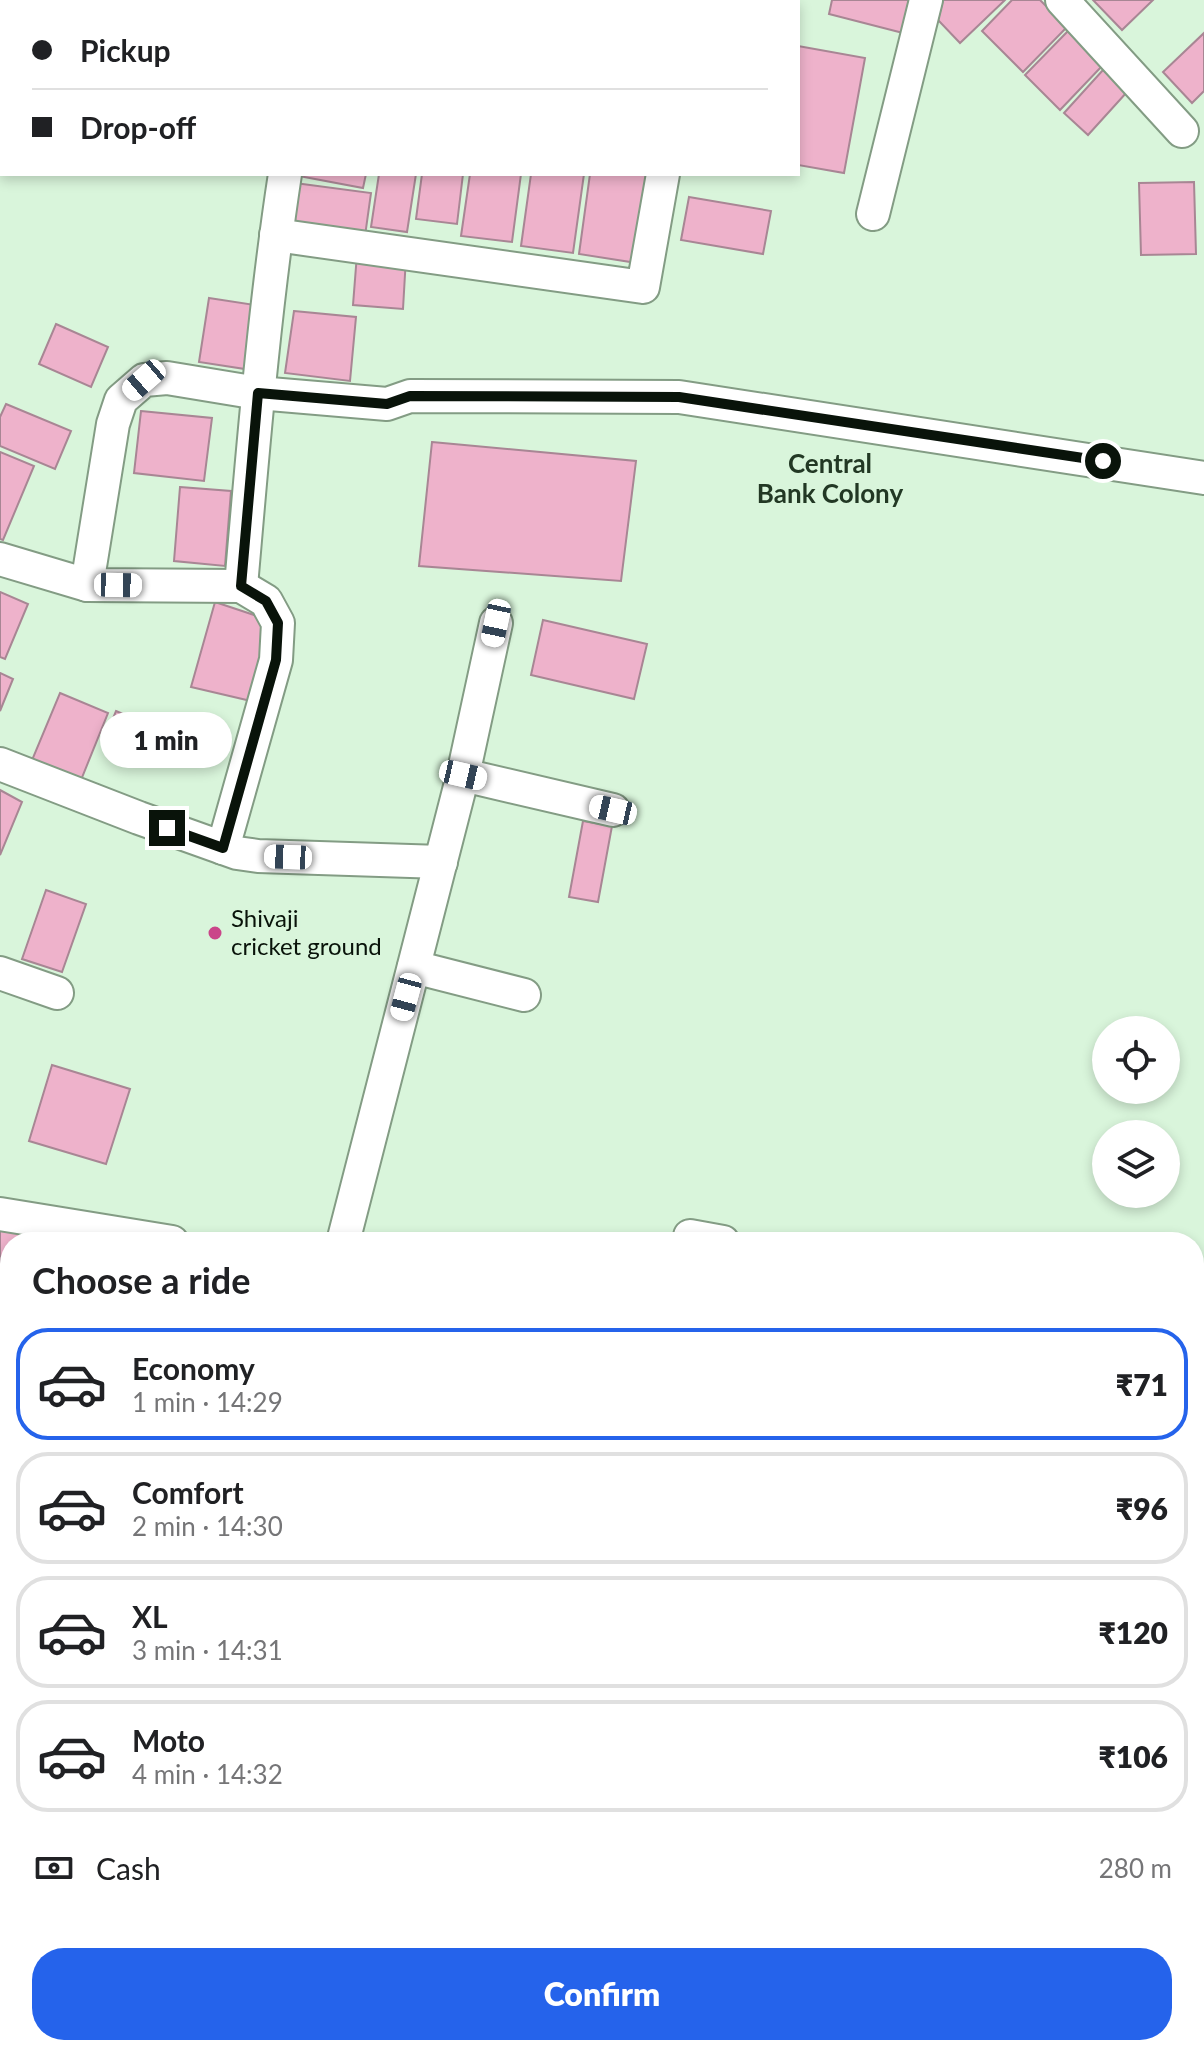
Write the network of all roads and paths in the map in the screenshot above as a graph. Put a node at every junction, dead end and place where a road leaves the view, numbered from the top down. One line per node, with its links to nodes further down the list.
1 (926, 0): 6 (street)
2 (1062, 0): 3 (street)
3 (1182, 131)
4 (285, 176): 7 (street)
5 (663, 176): 7 (street)
6 (873, 214)
7 (276, 235): 8 (street)
8 (258, 393): 9 (street); 11 (street); 12 (street)
9 (1204, 478)
10 (0, 559): 11 (street)
11 (87, 585): 12 (street)
12 (241, 586): 17 (street)
13 (496, 623): 15 (street)
14 (0, 764): 17 (street)
15 (463, 775): 16 (street); 18 (street)
16 (613, 810)
17 (223, 848): 18 (street)
18 (441, 862): 19 (street)
19 (414, 967): 22 (street); 25 (street)
20 (0, 973): 21 (street)
21 (57, 993)
22 (524, 995)
23 (0, 1214): 24 (street)
24 (111, 1232)
25 (346, 1232)

